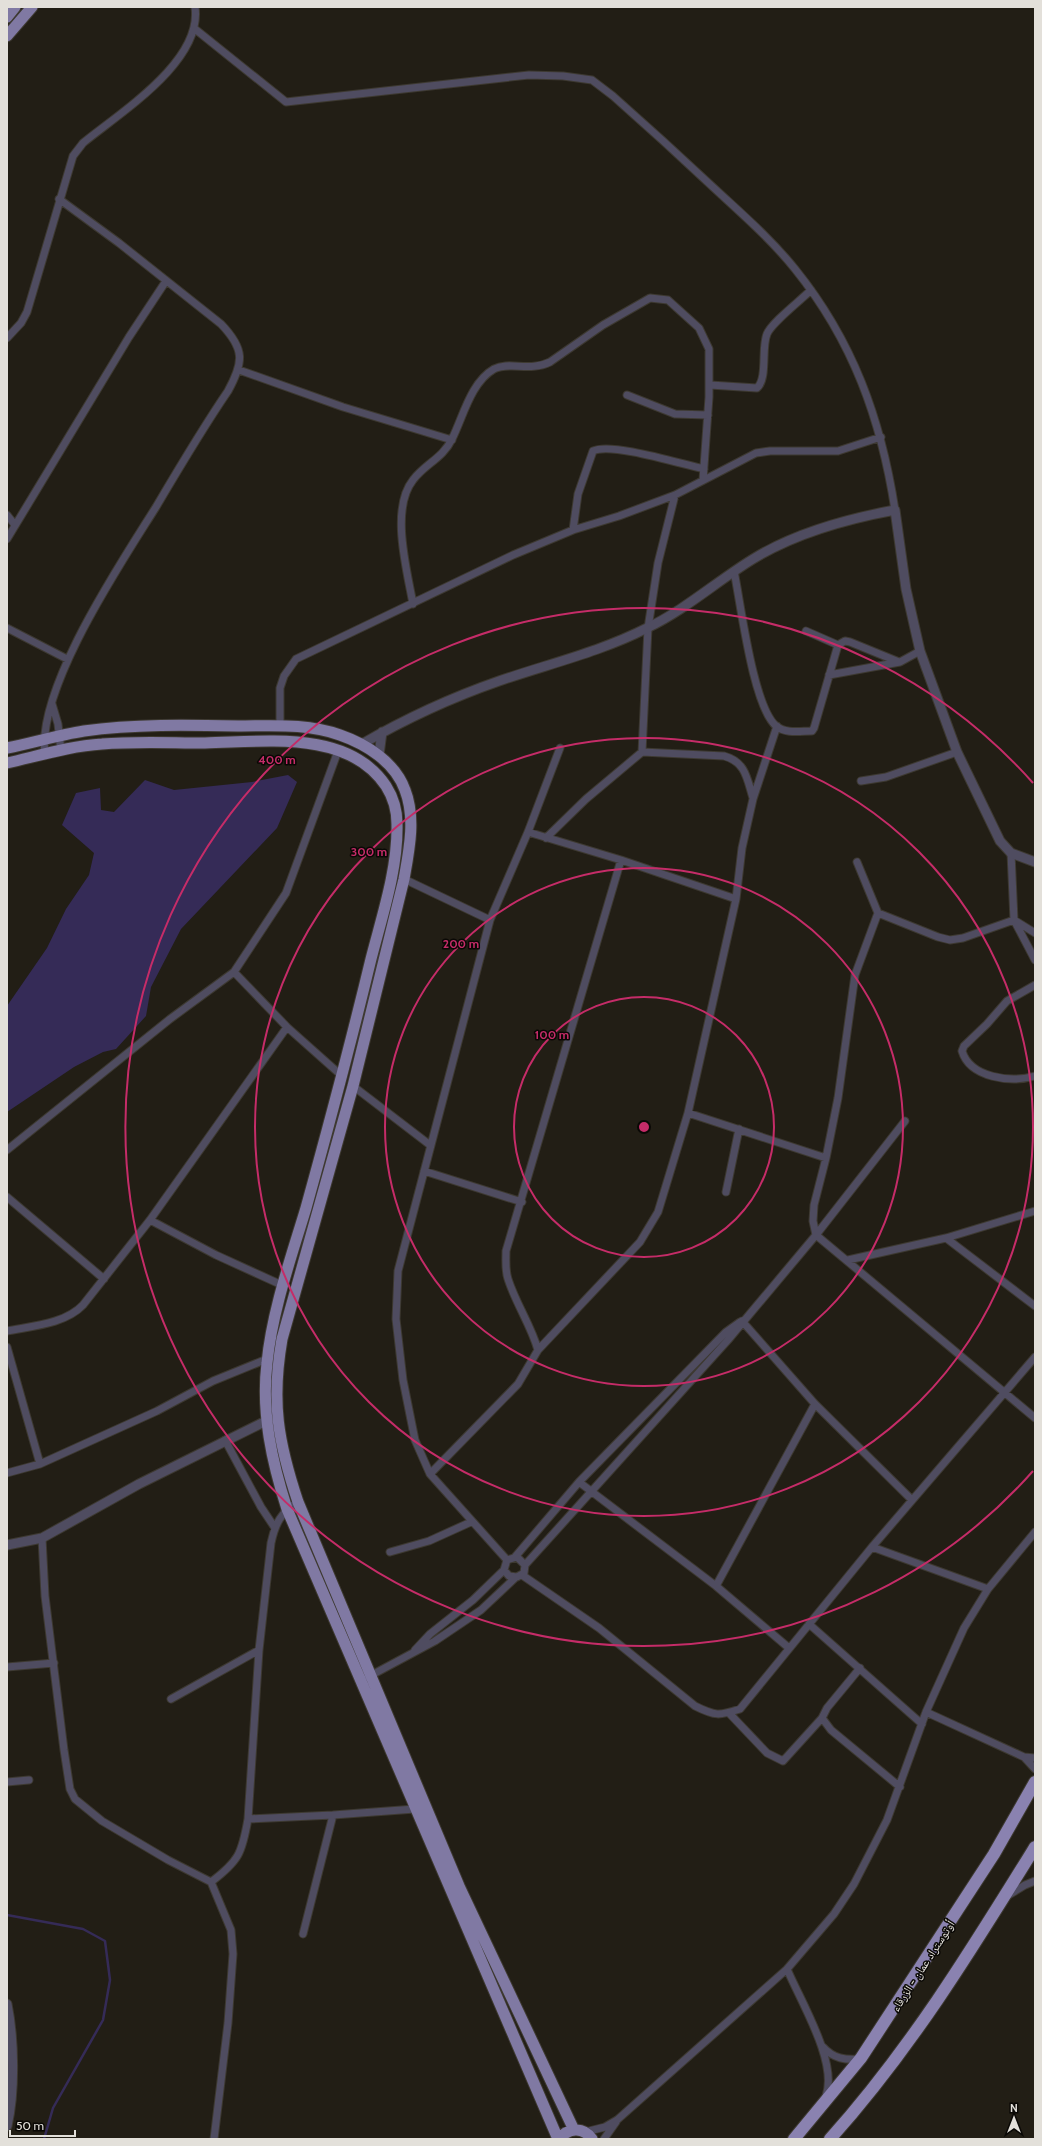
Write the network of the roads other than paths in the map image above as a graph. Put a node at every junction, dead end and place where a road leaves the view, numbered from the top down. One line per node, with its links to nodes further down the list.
1 (32, 7): 4 (main road)
2 (196, 7): 3 (street)
3 (195, 30): 5 (street); 7 (street)
4 (7, 36)
5 (59, 199): 6 (street); 8 (street)
6 (166, 281): 9 (street); 20 (street)
7 (811, 290): 10 (street); 13 (street)
8 (7, 338)
9 (239, 370): 14 (street); 30 (street)
10 (710, 385): 12 (street); 14 (street)
11 (627, 395): 12 (street)
12 (708, 415): 15 (street)
13 (881, 437): 16 (street); 18 (street)
14 (452, 440): 24 (street)
15 (704, 469): 16 (street); 21 (street)
16 (703, 480): 17 (street)
17 (675, 495): 21 (street); 26 (street)
18 (895, 510): 23 (street); 29 (street)
19 (7, 515): 20 (street)
20 (15, 525): 22 (street)
21 (573, 530): 24 (street)
22 (7, 539)
23 (734, 571): 26 (street); 35 (street)
24 (413, 604): 34 (street)
25 (7, 628): 30 (street)
26 (648, 628): 36 (street); 44 (street)
27 (806, 631): 28 (street)
28 (838, 645): 31 (street); 32 (street)
29 (920, 651): 31 (street); 45 (street)
30 (67, 659): 33 (street)
31 (900, 662): 32 (street)
32 (829, 675): 35 (street)
33 (52, 704): 37 (street); 38 (street)
34 (280, 726): 37 (main road); 39 (main road)
35 (777, 726): 50 (street)
36 (382, 732): 39 (street); 47 (street)
37 (59, 737): 38 (main road); 42 (street)
38 (43, 740): 40 (main road); 46 (street)
39 (362, 744): 47 (main road)
40 (7, 748)
41 (560, 748): 51 (street)
42 (61, 751): 43 (main road); 46 (main road)
43 (338, 751): 59 (main road); 66 (street)
44 (642, 752): 50 (street); 52 (street)
45 (957, 752): 49 (street); 53 (street)
46 (45, 755): 48 (main road)
47 (379, 755): 57 (main road)
48 (7, 762)
49 (861, 781)
50 (753, 799): 58 (street)
51 (528, 832): 52 (street); 62 (street)
52 (546, 838): 54 (street)
53 (1011, 853): 56 (street); 63 (street)
54 (621, 860): 58 (street); 81 (street)
55 (857, 862): 61 (street)
56 (1035, 862)
57 (404, 879): 60 (main road); 62 (street)
58 (736, 899): 72 (street)
59 (384, 906): 60 (main road); 69 (main road)
60 (396, 913): 71 (main road)
61 (878, 913): 63 (street); 77 (street)
62 (490, 920): 75 (street)
63 (1014, 920): 64 (street); 65 (street)
64 (1035, 933)
65 (1035, 960)
66 (234, 972): 68 (street); 76 (street)
67 (1035, 985): 70 (street)
68 (287, 1027): 69 (street); 83 (street)
69 (342, 1076): 88 (main road)
70 (1035, 1076)
71 (354, 1086): 75 (street); 107 (main road)
72 (688, 1113): 74 (street); 93 (street)
73 (905, 1121): 84 (street)
74 (739, 1130): 77 (street); 79 (street)
75 (430, 1145): 78 (street)
76 (7, 1150)
77 (826, 1158): 84 (street)
78 (424, 1171): 81 (street); 103 (street)
79 (726, 1192)
80 (7, 1197): 87 (street)
81 (522, 1202): 93 (street)
82 (1035, 1212): 85 (street)
83 (150, 1220): 87 (street); 88 (street)
84 (816, 1235): 86 (street); 90 (street)
85 (946, 1238): 86 (street); 89 (street)
86 (848, 1260): 96 (street)
87 (104, 1279): 91 (street)
88 (284, 1286): 95 (main road)
89 (1035, 1306)
90 (742, 1321): 97 (street); 104 (street); 105 (street)
91 (7, 1331)
92 (7, 1347): 101 (street)
93 (538, 1350): 103 (street)
94 (1035, 1357): 96 (street)
95 (267, 1359): 99 (main road); 101 (street)
96 (1006, 1393): 98 (street); 106 (street)
97 (815, 1404): 106 (street); 122 (street)
98 (1035, 1418)
99 (266, 1421): 100 (street); 108 (main road)
100 (225, 1440): 110 (street); 112 (street)
101 (40, 1464): 102 (street)
102 (7, 1473)
103 (430, 1474): 109 (street)
104 (579, 1482): 105 (street); 116 (street)
105 (590, 1491): 118 (street); 122 (street)
106 (912, 1500): 114 (street)
107 (298, 1502): 108 (street); 131 (main road)
108 (287, 1509): 110 (street); 132 (main road)
109 (471, 1522): 115 (street); 117 (street)
110 (275, 1528): 126 (street)
111 (1035, 1532): 123 (street)
112 (42, 1538): 113 (street); 128 (street)
113 (7, 1545)
114 (872, 1547): 123 (street); 124 (street)
115 (390, 1552)
116 (514, 1557): 117 (street); 118 (street)
117 (507, 1560): 119 (street)
118 (525, 1565): 120 (street)
119 (504, 1570): 121 (street); 127 (street)
120 (522, 1575): 121 (street); 135 (street)
121 (514, 1578): 127 (street)
122 (716, 1586): 125 (street)
123 (988, 1589): 134 (street)
124 (809, 1624): 125 (street); 130 (street)
125 (789, 1648): 135 (street)
126 (259, 1650): 133 (street); 147 (street)
127 (415, 1650): 131 (street)
128 (54, 1662): 129 (street); 150 (street)
129 (7, 1667)
130 (860, 1668): 136 (street); 137 (street)
131 (372, 1675): 132 (street); 161 (main road)
132 (361, 1681): 145 (main road)
133 (172, 1699)
134 (926, 1712): 137 (street); 138 (street)
135 (729, 1713): 136 (street)
136 (822, 1718): 144 (street)
137 (922, 1724): 144 (street)
138 (1024, 1757): 139 (street); 140 (street)
139 (1035, 1758)
140 (1035, 1769)
141 (29, 1780): 142 (street)
142 (7, 1782)
143 (1035, 1782): 156 (highway, أوتوستراد عمان - الزرقاء)
144 (900, 1787): 153 (street)
145 (414, 1809): 146 (street); 163 (main road)
146 (333, 1815): 147 (street); 152 (street)
147 (248, 1819): 150 (street)
148 (1035, 1848): 151 (highway)
149 (1035, 1881): 151 (street)
150 (211, 1882): 162 (street)
151 (1004, 1898): 166 (highway)
152 (303, 1934)
153 (787, 1969): 155 (street); 159 (street)
154 (7, 2004): 157 (street)
155 (821, 2046): 156 (street); 158 (street)
156 (862, 2058): 158 (highway, أوتوستراد عمان - الزرقاء)
157 (9, 2064): 160 (street)
158 (822, 2107): 165 (highway, أوتوستراد عمان - الزرقاء)
159 (617, 2120): 161 (street); 164 (street)
160 (7, 2126)
161 (584, 2134): 163 (main road)
162 (214, 2139)
163 (558, 2139)
164 (604, 2139)
165 (794, 2139)
166 (830, 2139)

